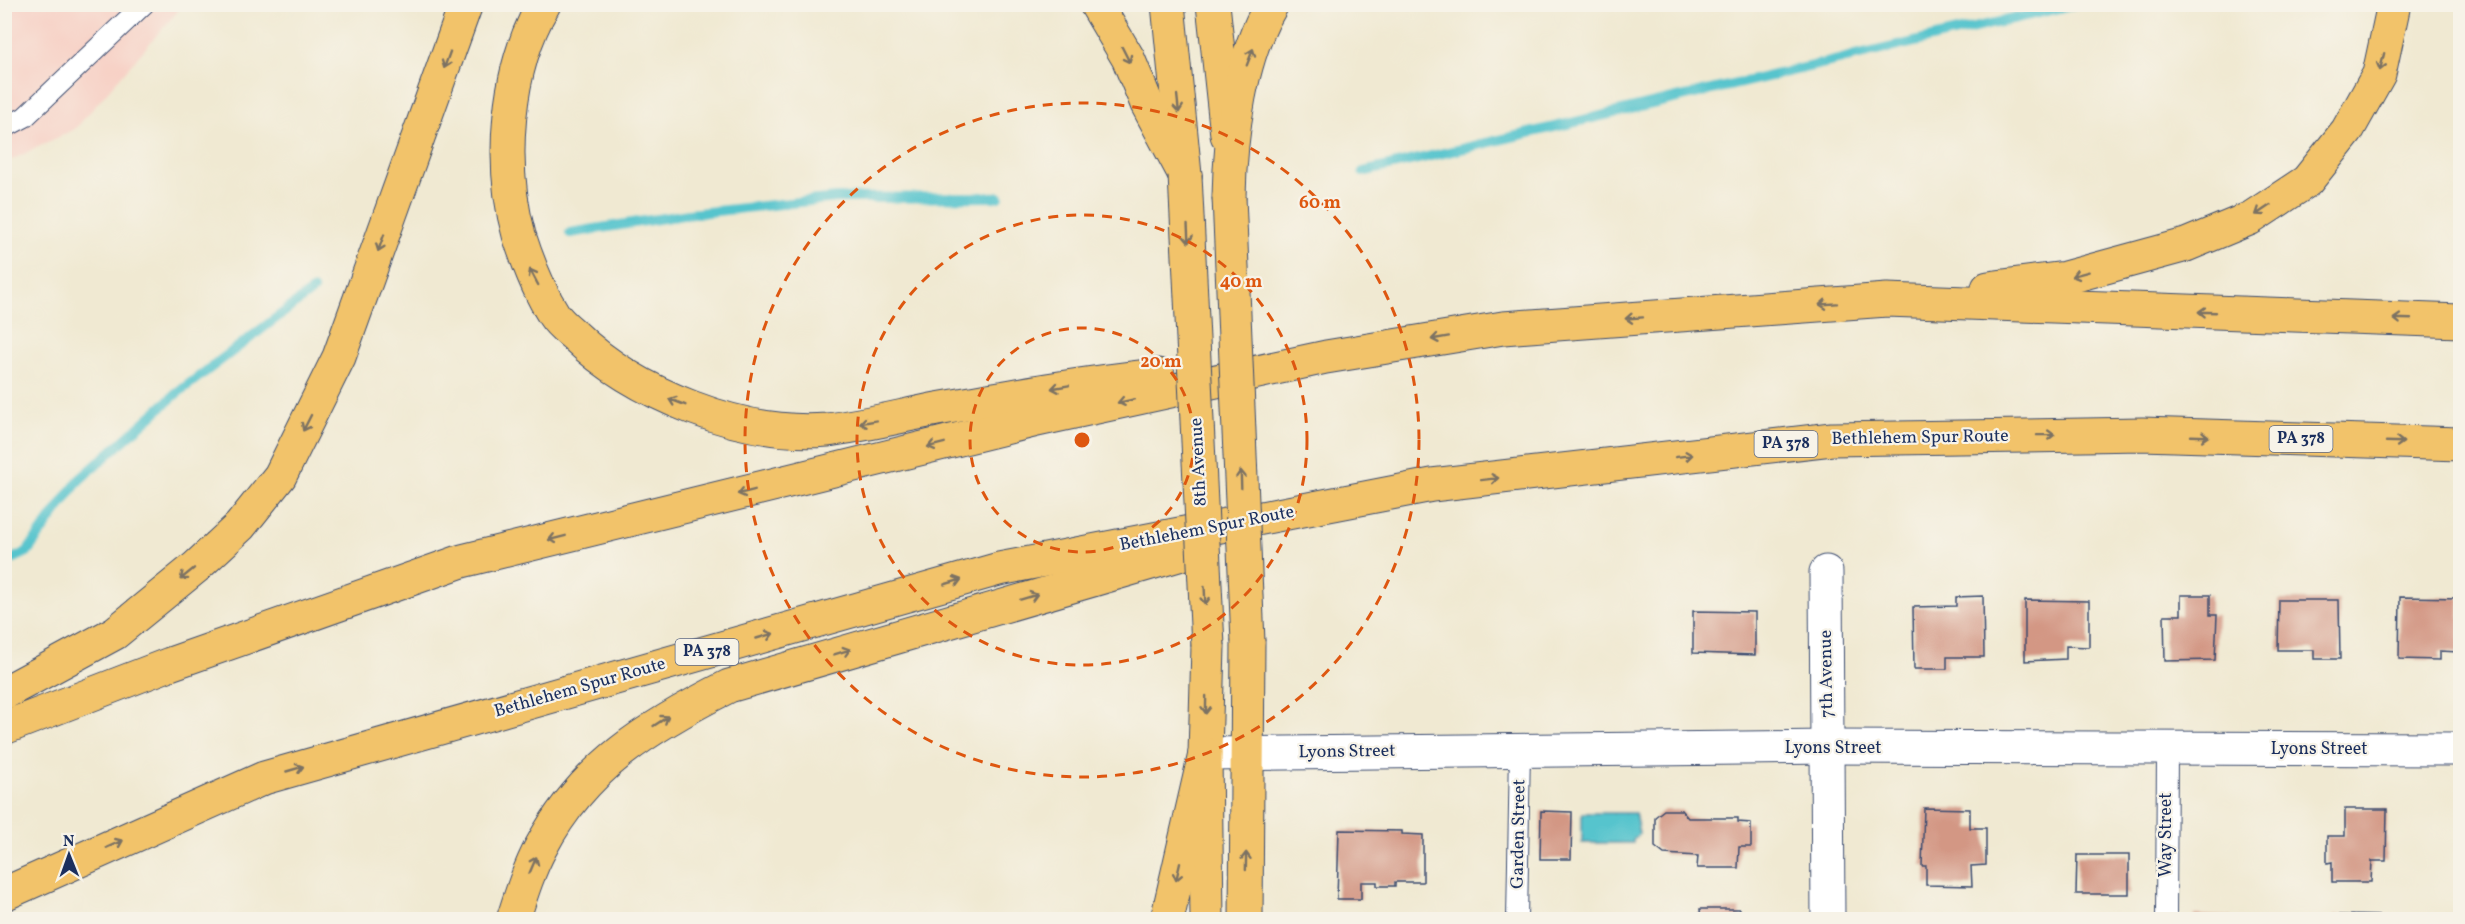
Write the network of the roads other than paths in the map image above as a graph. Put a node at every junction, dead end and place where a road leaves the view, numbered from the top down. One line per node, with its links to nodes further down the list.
1 (144, 4): 9 (lane)
2 (466, 4): 18 (main road, one-way to 18)
3 (544, 4): 14 (main road, one-way to 3)
4 (1096, 4): 10 (main road, one-way to 10)
5 (1168, 4): 10 (main road, 8th Avenue, one-way to 10)
6 (1213, 4): 11 (main road)
7 (1272, 4): 11 (main road, one-way to 7)
8 (2394, 4): 12 (main road, one-way to 12)
9 (4, 128)
10 (1185, 175): 25 (main road, 8th Avenue, one-way to 25, bridge)
11 (1229, 197): 24 (main road, one-way to 11, bridge)
12 (1887, 300): 13 (main road, one-way to 12); 14 (main road, one-way to 14)
13 (2460, 321)
14 (1326, 357): 19 (main road, one-way to 19)
15 (2460, 444): 16 (main road, Bethlehem Spur Route / PA 378, one-way to 15)
16 (1432, 486): 26 (main road, Bethlehem Spur Route / PA 378, one-way to 16); 27 (main road, one-way to 16)
17 (1826, 572): 20 (street, 7th Avenue)
18 (4, 693)
19 (4, 728)
20 (1827, 747): 21 (street, Lyons Street); 23 (street, Lyons Street); 32 (street, 7th Avenue)
21 (1520, 749): 24 (street, Lyons Street); 31 (lane, Garden Street)
22 (2460, 749): 23 (street, Lyons Street)
23 (2167, 750): 33 (lane, Way Street)
24 (1248, 753): 25 (street, Lyons Street); 30 (main road, one-way to 24)
25 (1205, 754): 28 (main road, one-way to 28); 29 (main road, 8th Avenue)
26 (4, 894)
27 (513, 920)
28 (1167, 920)
29 (1207, 920)
30 (1246, 920)
31 (1517, 920)
32 (1828, 920)
33 (2166, 920)

